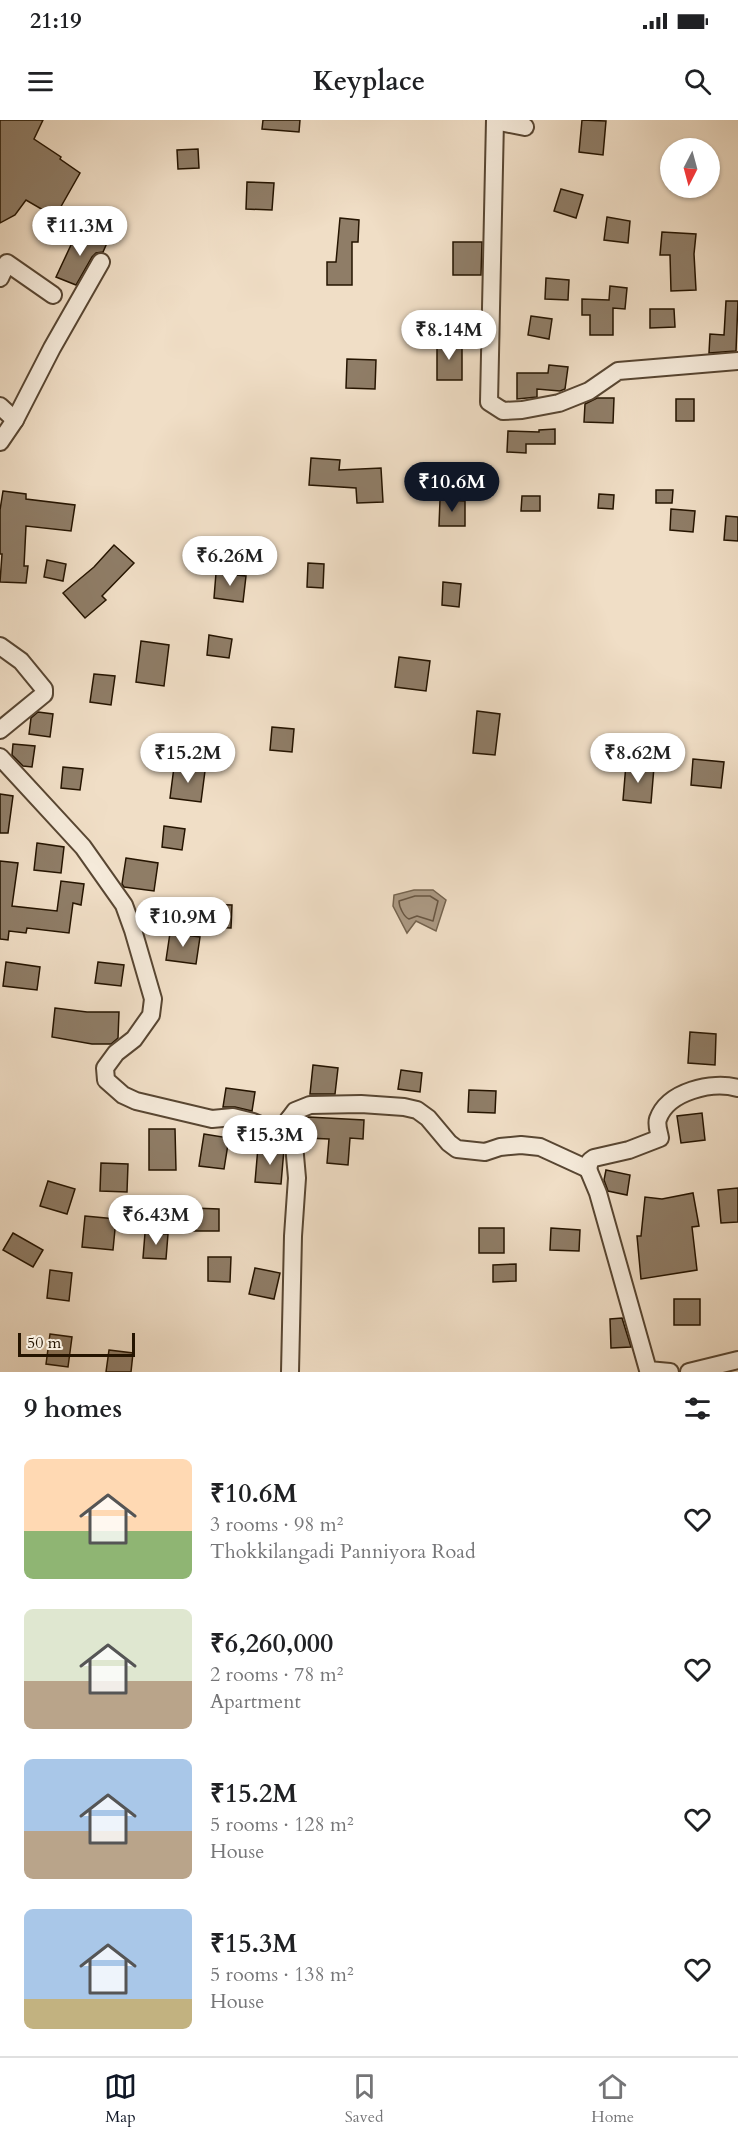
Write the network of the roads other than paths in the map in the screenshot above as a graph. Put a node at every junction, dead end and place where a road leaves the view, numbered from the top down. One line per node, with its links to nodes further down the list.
1 (495, 120): 2 (street); 6 (street)
2 (525, 127)
3 (100, 262): 8 (street)
4 (0, 278): 5 (street)
5 (53, 295)
6 (738, 362)
7 (0, 406): 8 (street)
8 (15, 420): 9 (street)
9 (0, 441)
10 (0, 646): 11 (street)
11 (0, 730)
12 (0, 756): 14 (street)
13 (738, 1088): 15 (street)
14 (289, 1119): 15 (street); 17 (street)
15 (588, 1169): 18 (street)
16 (738, 1360): 19 (street)
17 (290, 1372)
18 (670, 1372)
19 (689, 1372)

